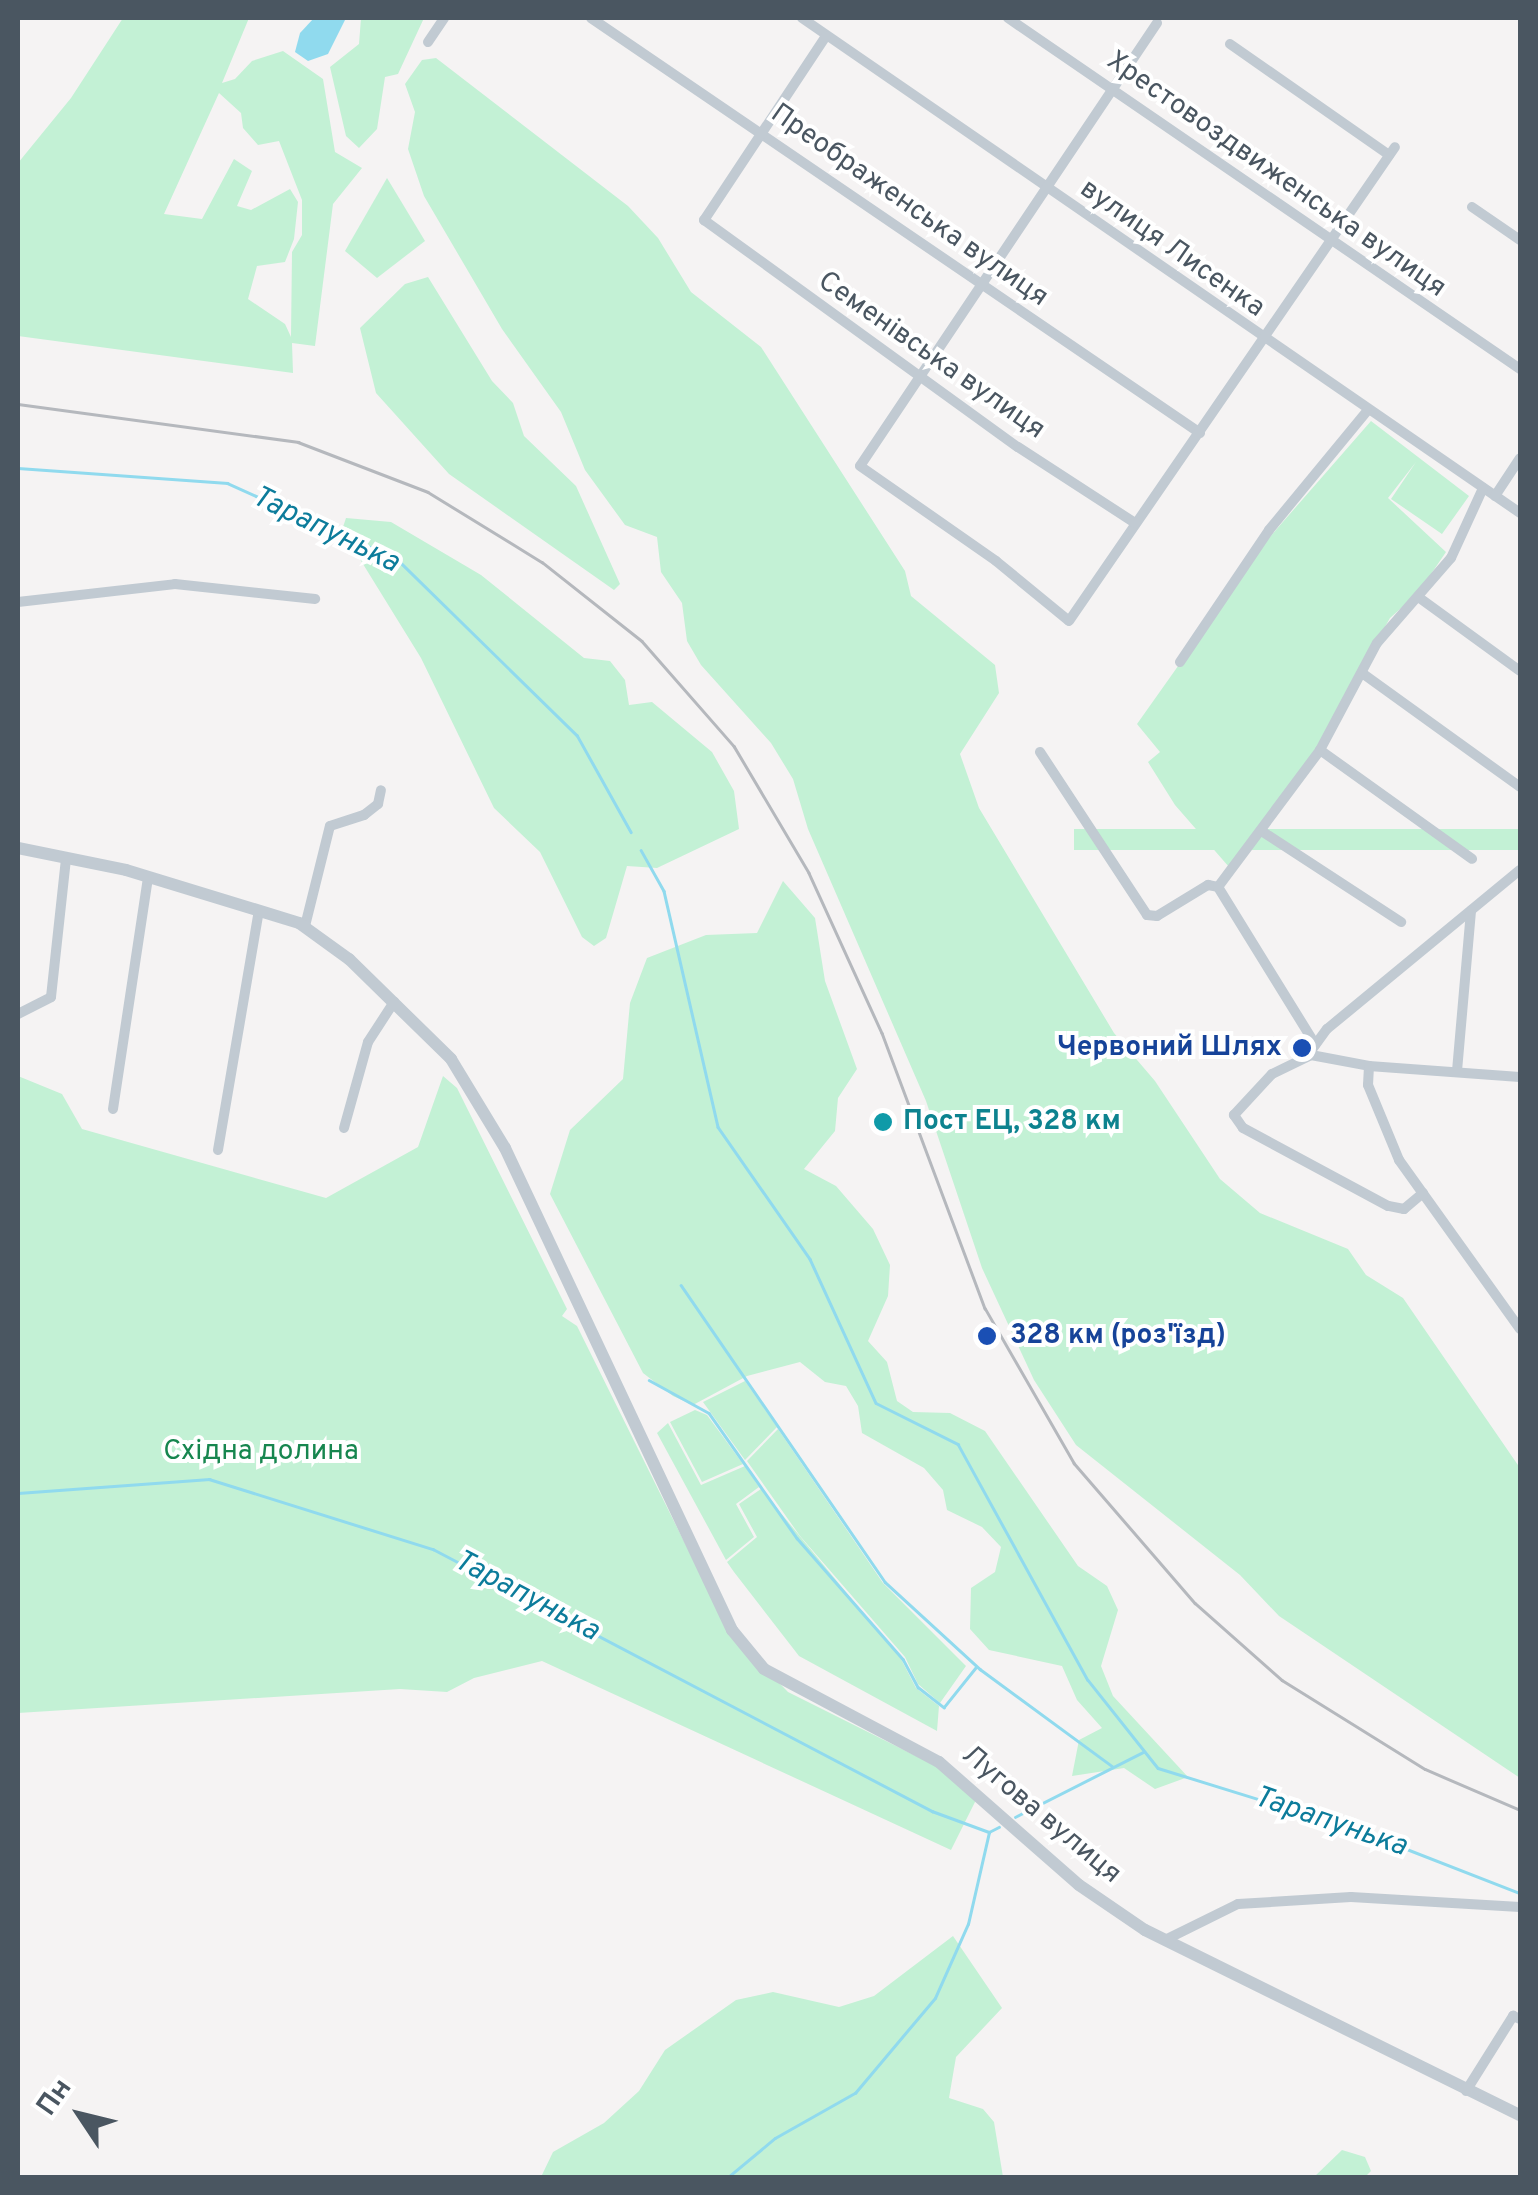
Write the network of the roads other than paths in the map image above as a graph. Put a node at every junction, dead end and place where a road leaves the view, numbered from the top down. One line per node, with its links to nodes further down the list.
1 (444, 18): 7 (street)
2 (591, 18): 10 (street, Преображенська вулиця)
3 (802, 18): 6 (street, вулиця Лисенка)
4 (1008, 18): 9 (street, Хрестовоздвиженська вулиця)
5 (1157, 24): 9 (street)
6 (826, 36): 10 (street); 11 (street, вулиця Лисенка)
7 (428, 42)
8 (1230, 44): 14 (street)
9 (1114, 91): 11 (street); 14 (street, Хрестовоздвиженська вулиця)
10 (761, 130): 15 (street, Преображенська вулиця); 18 (street, Семенівська вулиця)
11 (1046, 189): 15 (street); 16 (street, вулиця Лисенка)
12 (1472, 207): 13 (street)
13 (1520, 240)
14 (1330, 244): 16 (street); 17 (street, Хрестовоздвиженська вулиця)
15 (982, 284): 18 (street); 20 (street, Преображенська вулиця)
16 (1264, 340): 19 (street, вулиця Лисенка); 20 (street)
17 (1520, 369)
18 (920, 374): 25 (street, Семенівська вулиця); 25 (street)
19 (1367, 411): 22 (street, вулиця Лисенка); 29 (street)
20 (1200, 433): 25 (street)
21 (1520, 458): 23 (street)
22 (1483, 488): 23 (street, вулиця Лисенка); 27 (street)
23 (1495, 496): 24 (street, вулиця Лисенка)
24 (1520, 513)
25 (1135, 523)
26 (316, 599): 28 (street)
27 (1422, 599): 30 (street); 31 (street)
28 (18, 602)
29 (1180, 662)
30 (1520, 672)
31 (1362, 673): 32 (street); 34 (street)
32 (1320, 750): 36 (street); 39 (street)
33 (1040, 752): 42 (street)
34 (1520, 787)
35 (381, 790): 46 (street)
36 (1262, 832): 42 (street); 45 (street)
37 (18, 848): 38 (street)
38 (66, 858): 41 (street); 48 (street)
39 (1472, 858)
40 (1520, 870): 43 (street)
41 (148, 877): 44 (street); 53 (street)
42 (1213, 886): 49 (street)
43 (1471, 910): 49 (street); 51 (street)
44 (259, 911): 46 (street); 55 (street)
45 (1401, 922)
46 (305, 926): 47 (street, Лугова вулиця)
47 (394, 1002): 54 (street); 59 (street, Лугова вулиця)
48 (18, 1014)
49 (1313, 1049): 50 (street); 56 (street)
50 (1368, 1066): 51 (street); 56 (street)
51 (1456, 1072): 52 (street)
52 (1520, 1078)
53 (113, 1109)
54 (344, 1128)
55 (218, 1150)
56 (1423, 1193): 57 (street)
57 (1520, 1329)
58 (1520, 1907): 59 (street)
59 (1165, 1940): 61 (street, Лугова вулиця)
60 (1520, 2019): 61 (street)
61 (1466, 2091): 62 (street, Лугова вулиця)
62 (1520, 2116)

